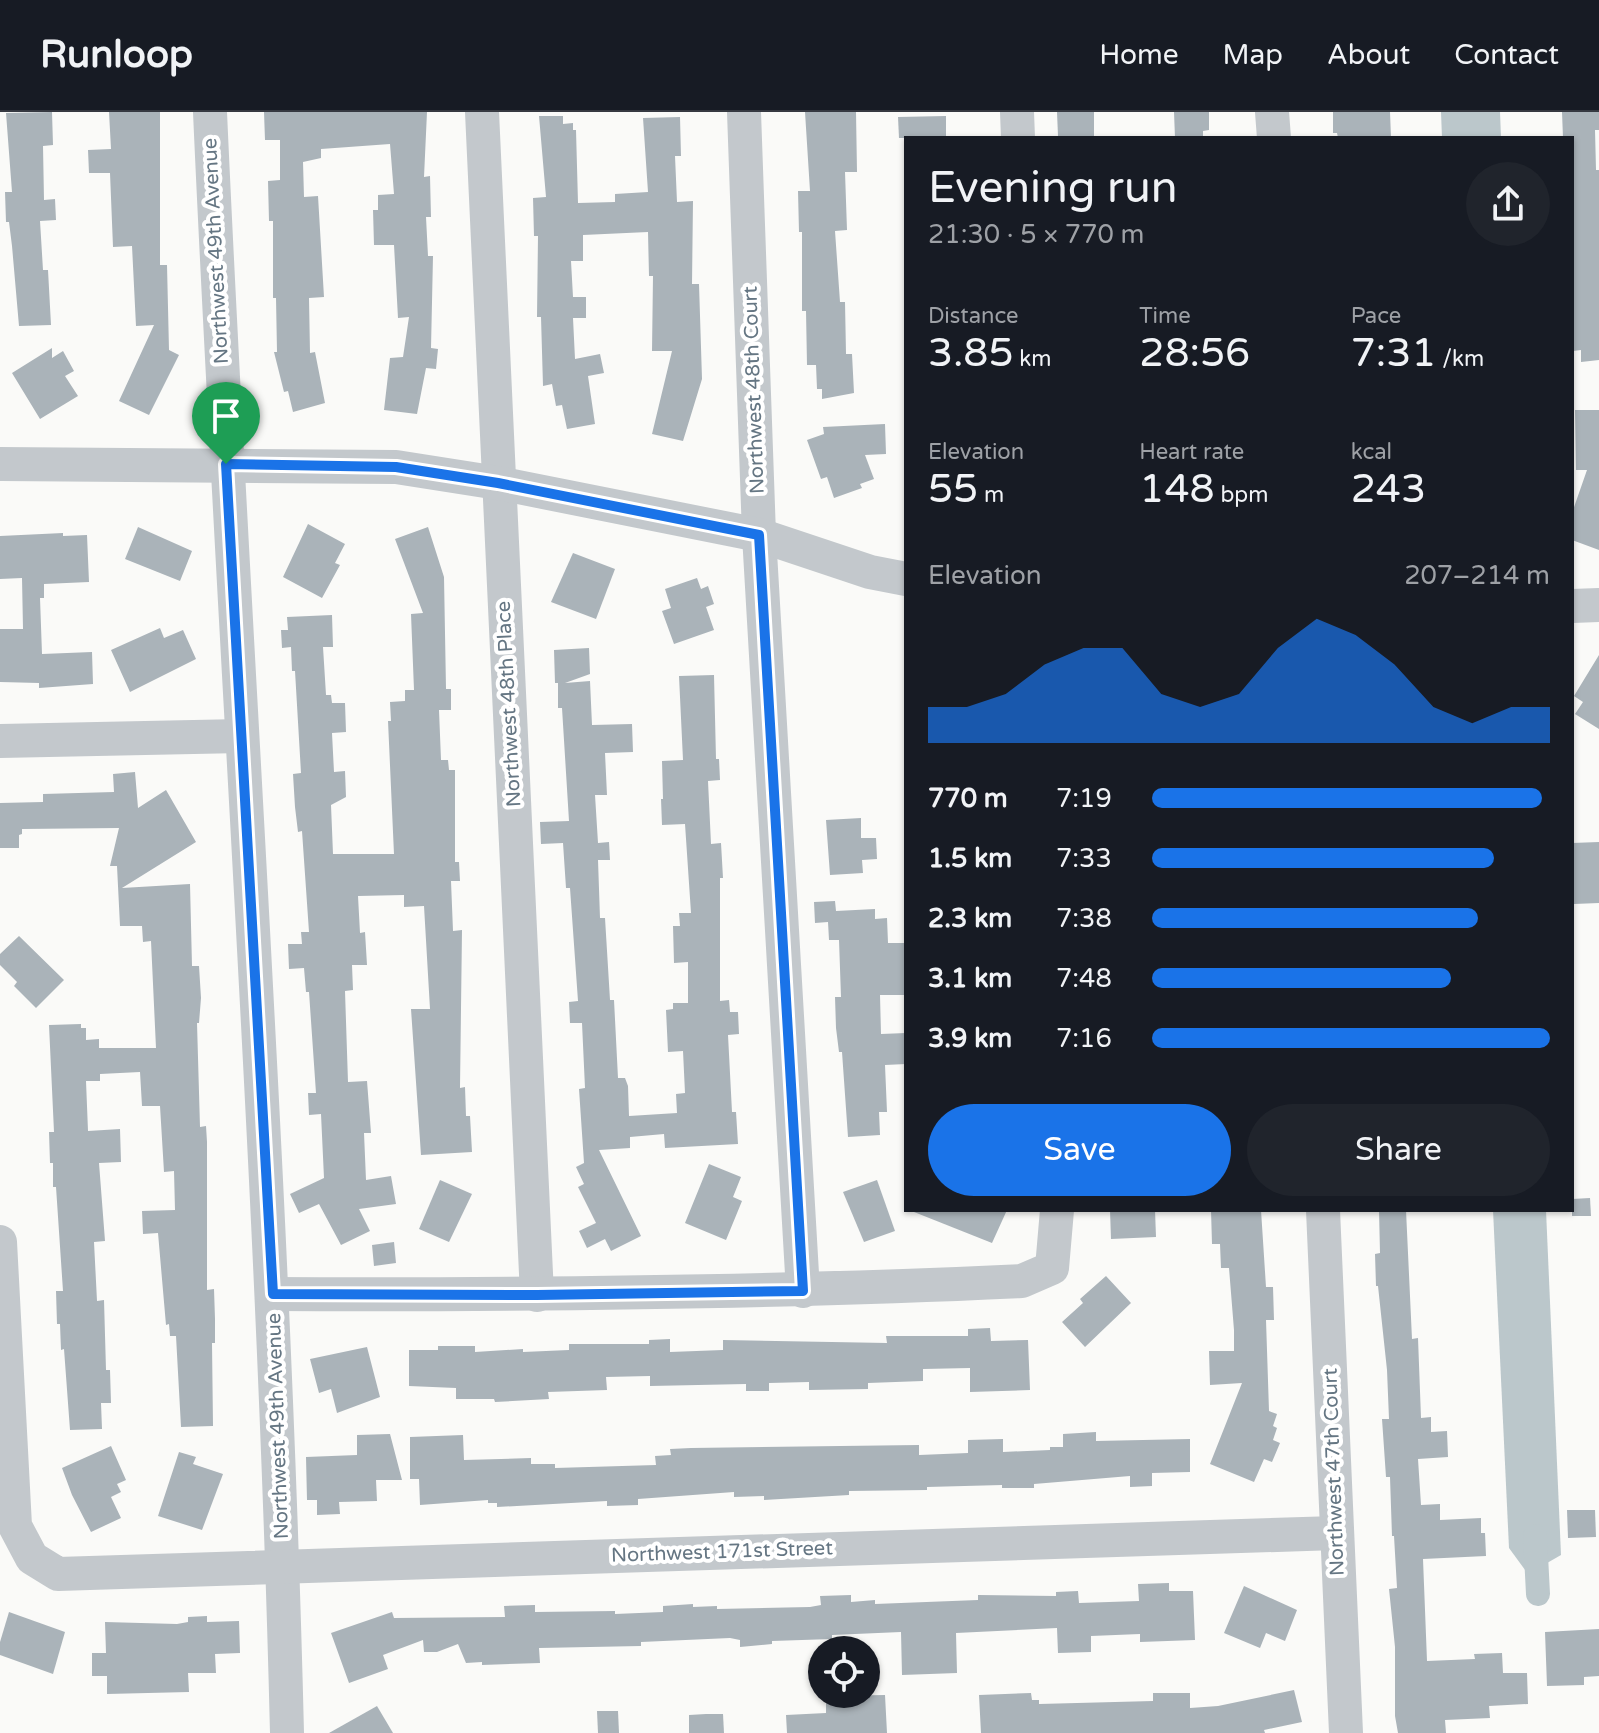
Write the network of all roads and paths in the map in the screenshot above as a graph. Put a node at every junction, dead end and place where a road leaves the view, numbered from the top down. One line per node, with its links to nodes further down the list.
1 (210, 112): 9 (street, Northwest 49th Avenue)
2 (482, 112): 10 (street, Northwest 48th Place)
3 (744, 112): 11 (street, Northwest 48th Court)
4 (1017, 112): 6 (street)
5 (1272, 112): 7 (street)
6 (1018, 136)
7 (1274, 136)
8 (0, 464): 9 (street)
9 (226, 464): 10 (street); 15 (street, Northwest 49th Avenue)
10 (498, 483): 11 (street); 22 (street, Northwest 48th Place)
11 (759, 535): 12 (street); 20 (street, Northwest 48th Court)
12 (904, 579)
13 (1599, 605): 14 (street)
14 (1574, 606)
15 (242, 736): 16 (street); 21 (street, Northwest 49th Avenue)
16 (0, 741)
17 (1057, 1212): 20 (street)
18 (1323, 1212): 23 (street, Northwest 47th Court)
19 (0, 1242): 24 (street, Northwest 171st Street)
20 (803, 1291): 22 (street)
21 (273, 1294): 22 (street); 24 (street, Northwest 49th Avenue)
22 (537, 1295)
23 (1336, 1533): 24 (street, Northwest 171st Street); 26 (street, Northwest 47th Court)
24 (283, 1566): 25 (street, Northwest 49th Avenue)
25 (287, 1733)
26 (1346, 1733)

